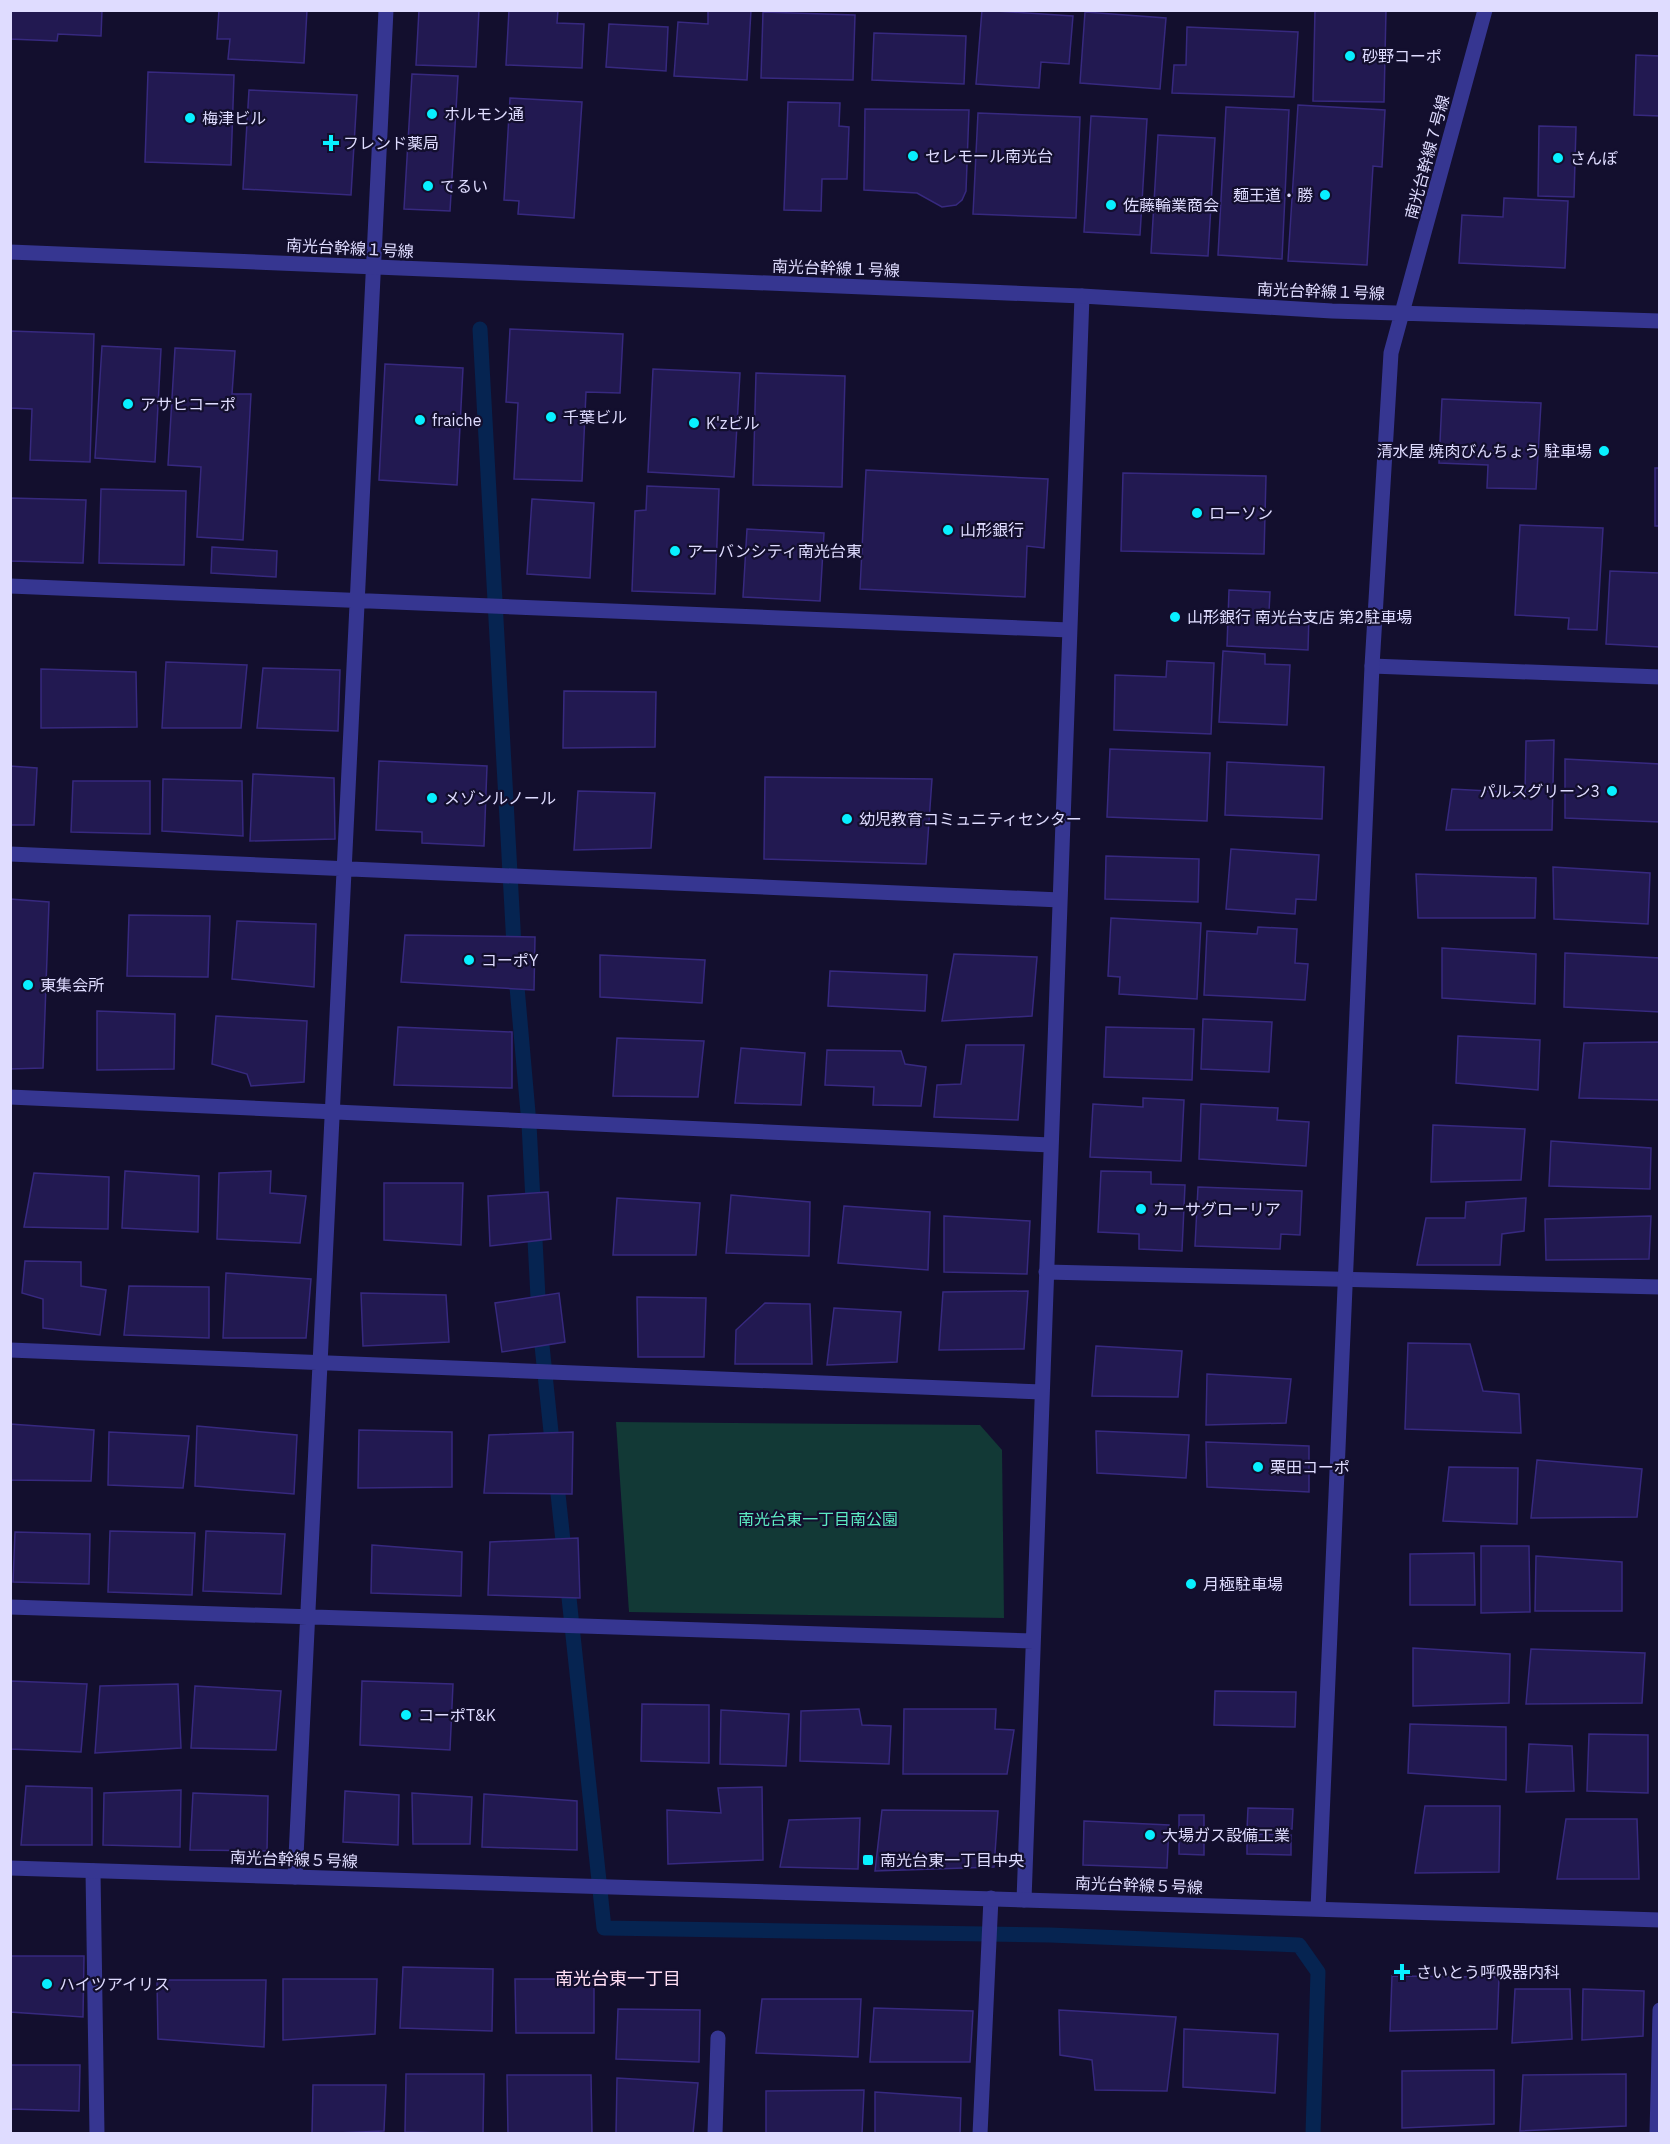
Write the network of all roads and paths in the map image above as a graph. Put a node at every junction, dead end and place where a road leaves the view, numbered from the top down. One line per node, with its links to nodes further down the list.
1 (386, 10): 4 (street)
2 (1485, 10): 6 (street, 南光台幹線７号線)
3 (10, 252): 4 (street, 南光台幹線１号線)
4 (372, 266): 5 (street, 南光台幹線１号線); 9 (street)
5 (1082, 296): 6 (street, 南光台幹線１号線); 10 (street)
6 (1401, 312): 7 (street, 南光台幹線１号線); 11 (street, 南光台幹線７号線)
7 (1659, 321)
8 (10, 586): 9 (street)
9 (358, 601): 10 (street); 14 (street)
10 (1069, 630): 15 (street)
11 (1371, 666): 12 (street); 20 (street, 南光台幹線７号線)
12 (1659, 677)
13 (10, 854): 14 (street)
14 (345, 869): 15 (street); 17 (street)
15 (1060, 900): 18 (street)
16 (10, 1097): 17 (street)
17 (333, 1112): 18 (street); 23 (street)
18 (1051, 1145): 19 (street)
19 (1046, 1272): 20 (street); 24 (street)
20 (1345, 1280): 21 (street); 33 (street, 南光台幹線７号線)
21 (1659, 1287)
22 (10, 1350): 23 (street)
23 (321, 1363): 24 (street); 26 (street)
24 (1042, 1392): 27 (street)
25 (10, 1607): 26 (street)
26 (309, 1617): 27 (street); 30 (street)
27 (1033, 1641): 32 (street)
28 (10, 1868): 29 (street, 南光台幹線５号線)
29 (93, 1871): 30 (street, 南光台幹線５号線); 37 (street)
30 (295, 1877): 31 (street, 南光台幹線５号線)
31 (991, 1898): 32 (street, 南光台幹線５号線); 39 (street)
32 (1024, 1900): 33 (street, 南光台幹線５号線)
33 (1318, 1909): 34 (street, 南光台幹線５号線)
34 (1659, 1920)
35 (1659, 2010): 40 (street)
36 (718, 2038): 38 (street)
37 (97, 2133)
38 (715, 2133)
39 (980, 2133)
40 (1657, 2133)

